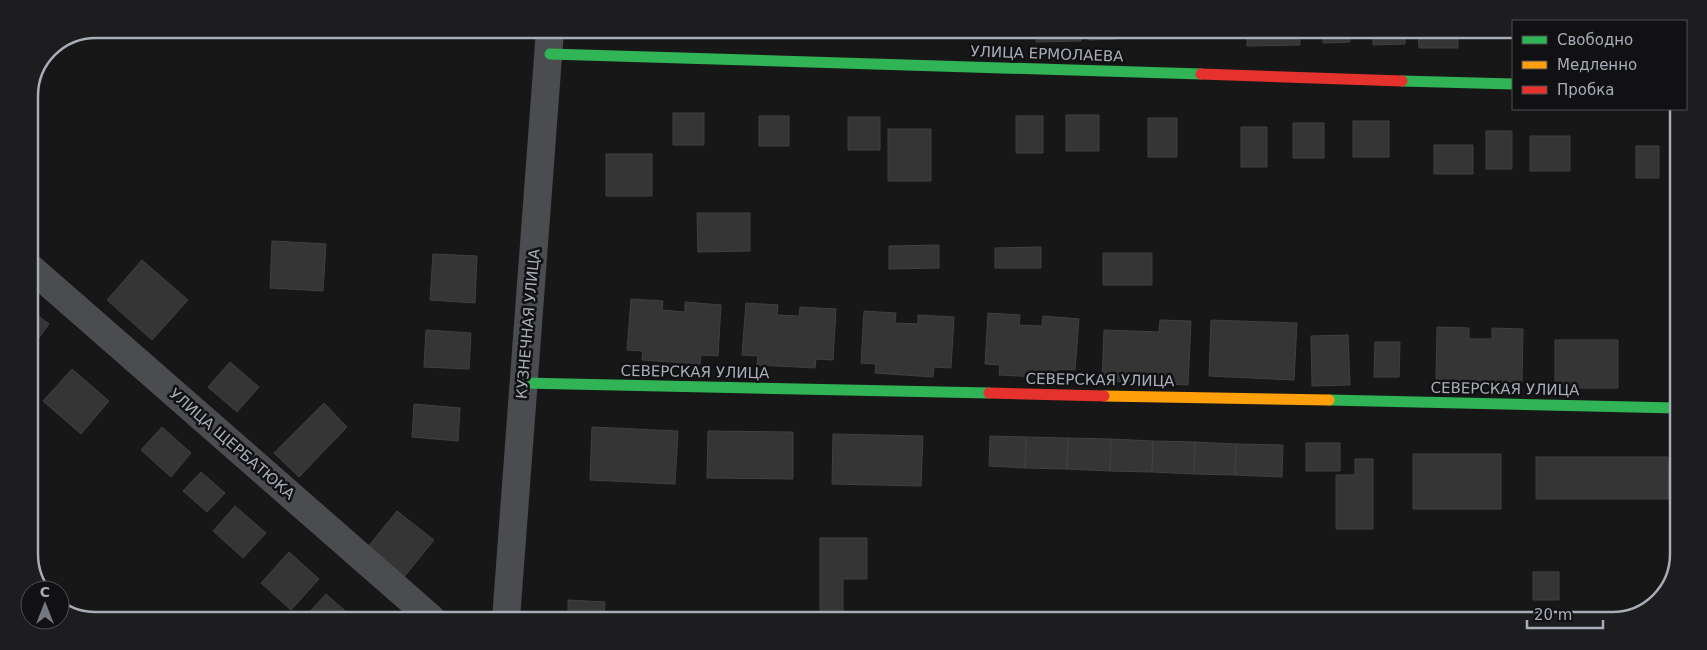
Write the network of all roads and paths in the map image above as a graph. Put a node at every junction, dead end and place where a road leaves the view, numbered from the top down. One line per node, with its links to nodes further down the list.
1 (550, 42): 2 (street, УЛИЦА ЕРМОЛАЕВА); 4 (street, КУЗНЕЧНАЯ УЛИЦА)
2 (1512, 84)
3 (38, 274): 6 (street, УЛИЦА ЩЕРБАТЮКА)
4 (523, 383): 5 (street, СЕВЕРСКАЯ УЛИЦА); 7 (street, КУЗНЕЧНАЯ УЛИЦА)
5 (1670, 408)
6 (425, 612)
7 (507, 612)

